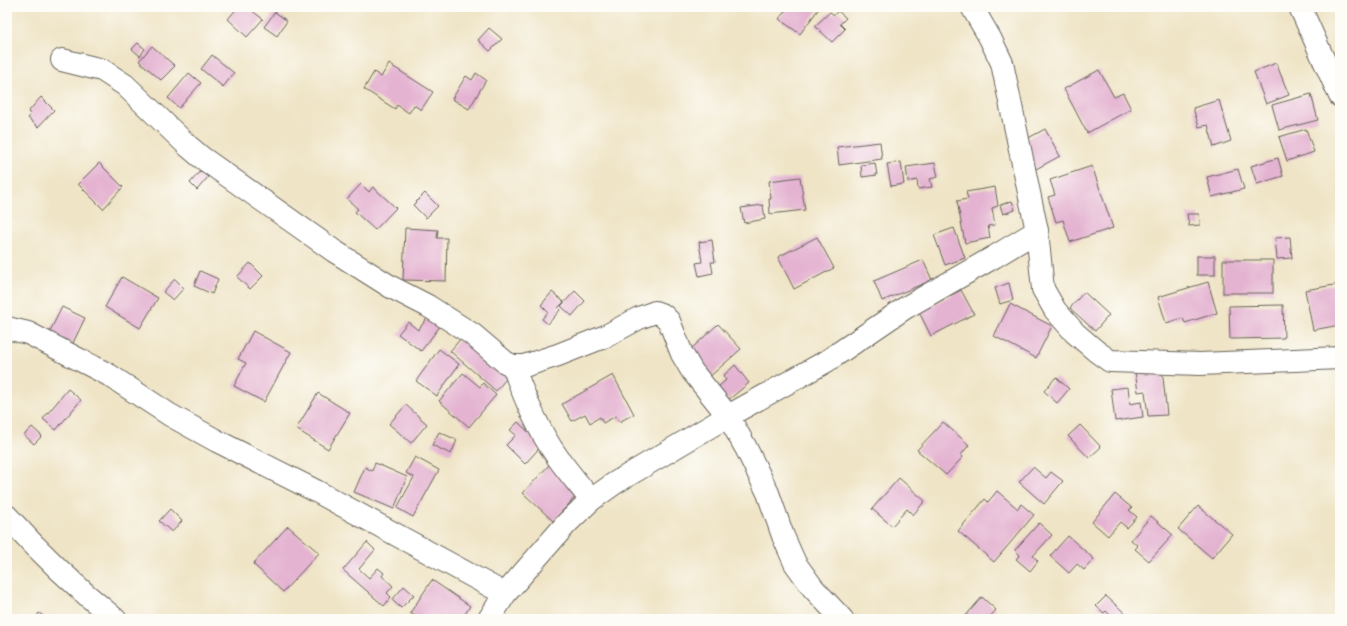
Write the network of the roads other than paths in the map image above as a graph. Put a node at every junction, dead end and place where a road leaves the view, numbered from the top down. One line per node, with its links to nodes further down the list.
1 (972, 7): 5 (street)
2 (1300, 7): 4 (street)
3 (62, 60): 8 (street)
4 (1340, 96)
5 (1037, 231): 7 (street); 9 (street)
6 (7, 328): 12 (street)
7 (1340, 358)
8 (513, 366): 9 (street); 10 (street)
9 (728, 416): 10 (street); 15 (street)
10 (591, 500): 12 (street)
11 (7, 516): 13 (street)
12 (505, 594): 14 (street)
13 (115, 619)
14 (490, 619)
15 (842, 619)

